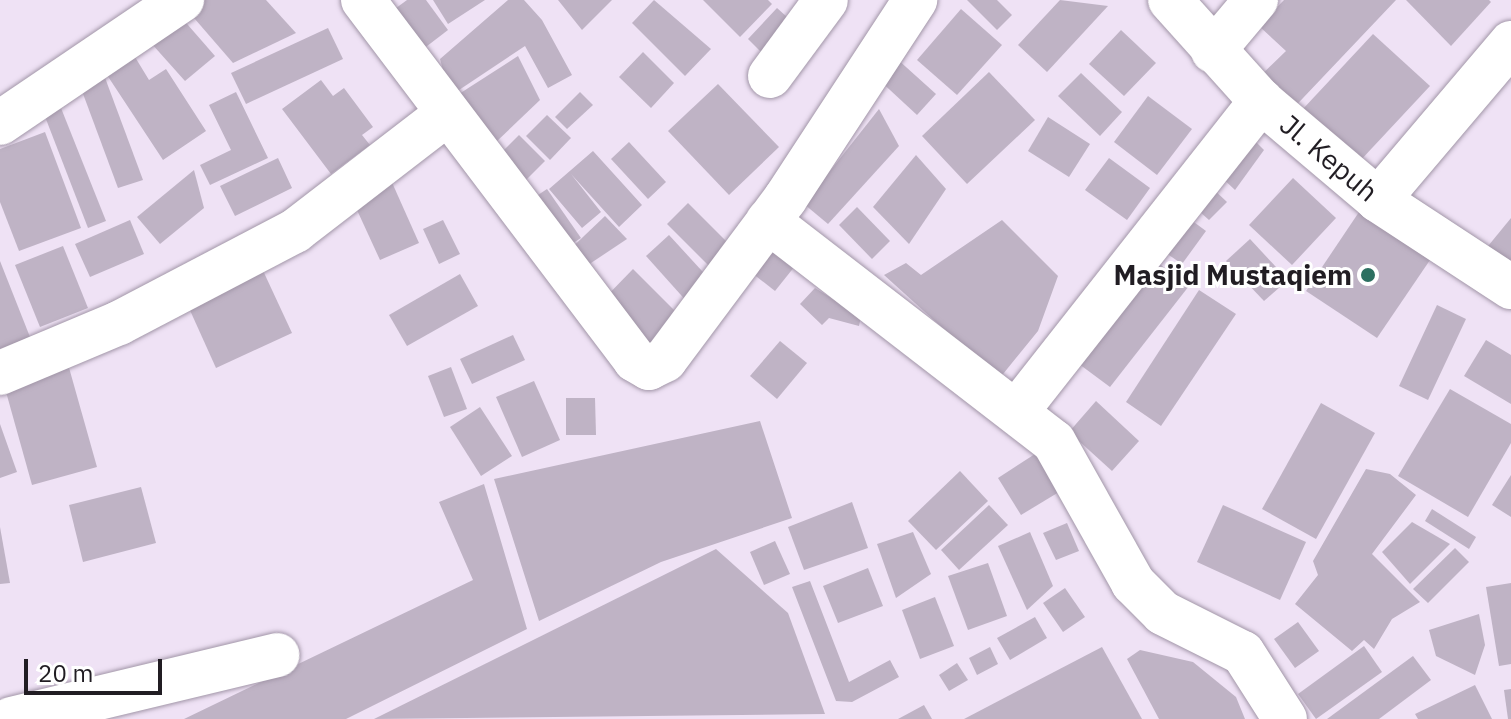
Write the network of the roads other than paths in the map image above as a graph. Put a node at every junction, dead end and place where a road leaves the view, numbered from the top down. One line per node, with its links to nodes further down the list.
1 (182, 0): 12 (street)
2 (363, 0): 11 (street)
3 (826, 0): 9 (street)
4 (915, 0): 14 (street)
5 (1170, 0): 8 (street, Jl. Kepuh)
6 (1256, 0): 8 (street)
7 (1511, 43): 13 (street)
8 (1213, 51): 10 (street, Jl. Kepuh)
9 (770, 76)
10 (1261, 101): 13 (street, Jl. Kepuh); 17 (street)
11 (447, 114): 14 (street); 16 (street)
12 (0, 123)
13 (1378, 200): 15 (street, Jl. Kepuh)
14 (768, 221): 17 (street)
15 (1511, 287)
16 (0, 373)
17 (1017, 411): 20 (street)
18 (277, 655): 19 (street)
19 (11, 719)
20 (1285, 719)

